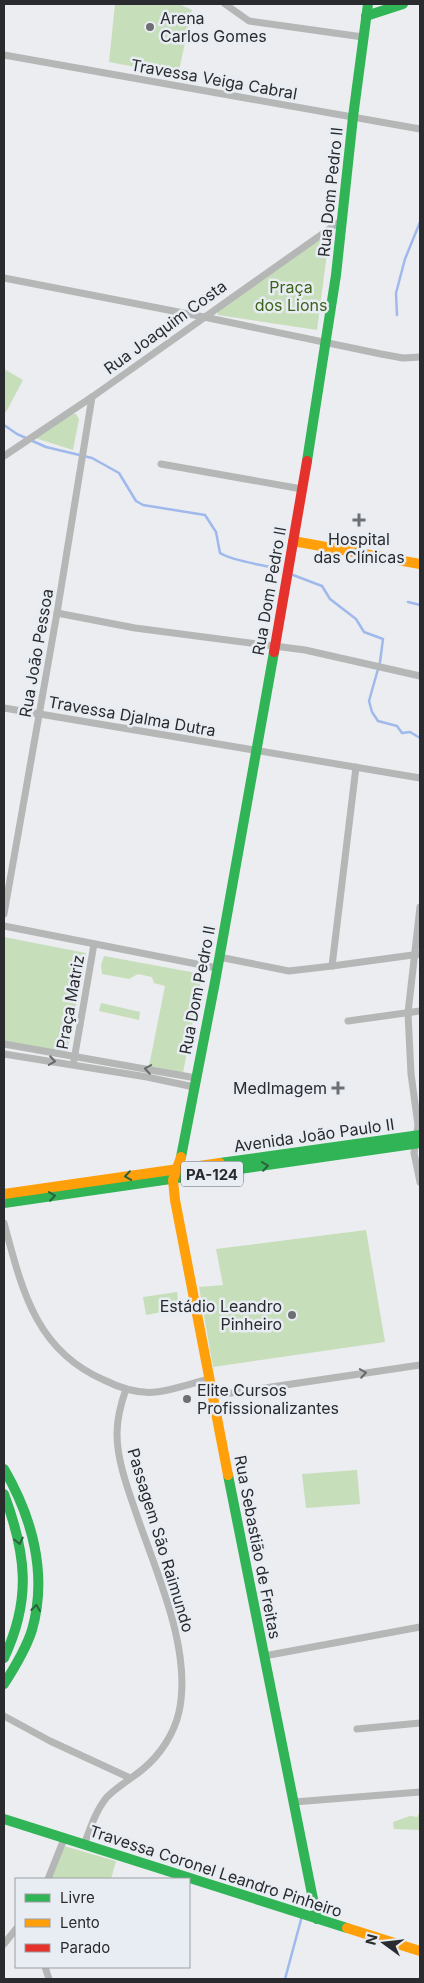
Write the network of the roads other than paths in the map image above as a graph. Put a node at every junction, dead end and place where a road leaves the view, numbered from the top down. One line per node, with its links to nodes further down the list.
1 (225, 4): 5 (street)
2 (368, 4): 4 (street, Rua Dom Pedro II)
3 (403, 4): 4 (street)
4 (366, 16): 5 (street, Rua Dom Pedro II)
5 (363, 37): 7 (street, Rua Dom Pedro II)
6 (4, 55): 7 (street, Travessa Veiga Cabral)
7 (352, 117): 8 (street, Travessa Veiga Cabral); 9 (street, Rua Dom Pedro II)
8 (420, 129)
9 (342, 220): 11 (street, Rua Joaquim Costa); 12 (street, Rua Dom Pedro II)
10 (4, 278): 11 (street)
11 (204, 317): 12 (street); 14 (street, Rua Joaquim Costa)
12 (326, 342): 13 (street); 17 (street, Rua Dom Pedro II)
13 (420, 357)
14 (92, 397): 15 (street, Rua Joaquim Costa); 20 (street, Rua João Pessoa)
15 (4, 456)
16 (161, 464): 17 (street)
17 (302, 489): 18 (street, Rua Dom Pedro II)
18 (293, 541): 19 (street); 21 (street, Rua Dom Pedro II)
19 (420, 564)
20 (57, 613): 21 (street); 24 (street, Rua João Pessoa)
21 (275, 645): 22 (street); 25 (street, Rua Dom Pedro II)
22 (420, 676)
23 (4, 708): 24 (street, Travessa Djalma Dutra)
24 (39, 714): 25 (street, Travessa Djalma Dutra); 29 (street, Rua João Pessoa)
25 (256, 751): 26 (street, Travessa Djalma Dutra); 33 (street, Rua Dom Pedro II)
26 (356, 767): 27 (street, Travessa Djalma Dutra); 34 (street)
27 (420, 778)
28 (420, 908): 32 (street)
29 (4, 914)
30 (4, 926): 31 (street)
31 (94, 944): 33 (street); 40 (street, Praça Matriz)
32 (417, 954): 34 (street); 36 (street)
33 (218, 963): 34 (street); 42 (street, Rua Dom Pedro II)
34 (332, 966)
35 (420, 1011): 36 (street)
36 (408, 1013): 37 (street); 43 (street)
37 (348, 1021)
38 (4, 1044): 40 (street)
39 (4, 1054): 41 (street, one-way to 41)
40 (75, 1056): 41 (street, Praça Matriz); 42 (street, one-way to 40)
41 (73, 1065): 42 (street)
42 (195, 1082): 44 (street, Rua Dom Pedro II)
43 (418, 1139): 44 (street, Avenida João Paulo II / PA-124); 45 (street)
44 (175, 1175): 46 (street, Avenida João Paulo II / PA-124, one-way to 46); 47 (street, Avenida João Paulo II / PA-124, one-way to 44); 50 (street, Rua Sebastião de Freitas)
45 (420, 1182)
46 (4, 1194)
47 (4, 1203)
48 (4, 1222): 51 (street)
49 (420, 1364): 52 (street, one-way to 49)
50 (208, 1379): 51 (street); 52 (street, Rua Sebastião de Freitas)
51 (126, 1389): 65 (street, Passagem São Raimundo)
52 (211, 1396): 59 (street, Rua Sebastião de Freitas)
53 (4, 1470): 54 (street)
54 (16, 1488): 55 (street); 57 (street, one-way to 54)
55 (4, 1495): 56 (street, one-way to 56)
56 (19, 1623): 57 (street); 60 (street)
57 (33, 1627): 61 (street)
58 (420, 1627): 59 (street)
59 (264, 1656): 67 (street, Rua Sebastião de Freitas)
60 (4, 1658)
61 (4, 1684)
62 (4, 1716): 65 (street)
63 (420, 1722): 64 (street)
64 (357, 1729)
65 (130, 1778): 70 (street, Passagem São Raimundo)
66 (420, 1792): 67 (street)
67 (294, 1802): 72 (street, Rua Sebastião de Freitas)
68 (4, 1819): 69 (street, Travessa Coronel Leandro Pinheiro)
69 (64, 1839): 70 (street, Travessa Coronel Leandro Pinheiro); 71 (street)
70 (84, 1845): 72 (street, Travessa Coronel Leandro Pinheiro)
71 (48, 1878)
72 (317, 1919): 75 (street, Travessa Coronel Leandro Pinheiro)
73 (15, 1931): 74 (street)
74 (4, 1944)
75 (420, 1951)

